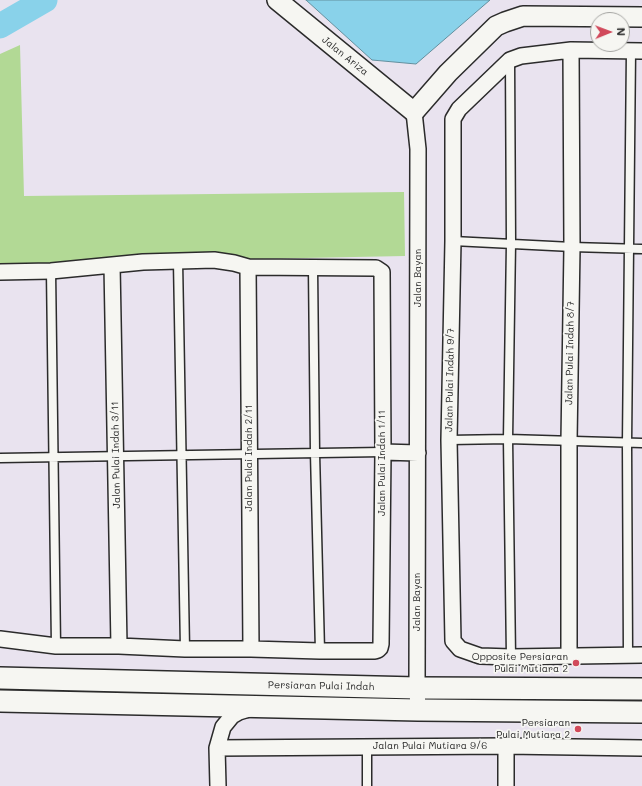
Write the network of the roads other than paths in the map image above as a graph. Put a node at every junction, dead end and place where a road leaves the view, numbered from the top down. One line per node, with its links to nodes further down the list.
1 (277, 0): 6 (street, Jalan Ariza)
2 (642, 17): 6 (street)
3 (571, 50): 4 (street); 5 (street); 9 (street, Jalan Pulai Indah 8/7)
4 (637, 51): 10 (lane)
5 (510, 60): 7 (street, Jalan Pulai Indah 9/7); 8 (lane)
6 (414, 112): 25 (street, Jalan Bayan)
7 (453, 240): 8 (lane); 19 (street, Jalan Pulai Indah 9/7)
8 (511, 243): 9 (lane); 18 (lane)
9 (572, 247): 10 (lane); 20 (street, Jalan Pulai Indah 8/7)
10 (628, 248): 11 (lane); 22 (lane)
11 (642, 249)
12 (178, 261): 13 (street); 14 (street); 27 (lane)
13 (112, 265): 16 (street); 28 (street, Jalan Pulai Indah 3/11)
14 (248, 267): 15 (street); 26 (street, Jalan Pulai Indah 2/11)
15 (313, 268): 23 (street, Jalan Pulai Indah 1/11); 24 (lane)
16 (51, 271): 17 (street); 30 (lane)
17 (0, 272)
18 (508, 439): 19 (lane); 20 (lane); 39 (lane)
19 (449, 440): 39 (street, Jalan Pulai Indah 9/7)
20 (569, 441): 22 (lane); 38 (street, Jalan Pulai Indah 8/7)
21 (642, 442): 22 (lane)
22 (627, 443): 37 (lane)
23 (383, 452): 24 (lane); 25 (street); 36 (street, Jalan Pulai Indah 1/11)
24 (315, 453): 26 (lane); 36 (lane)
25 (418, 453): 41 (street, Jalan Bayan)
26 (249, 454): 27 (lane); 35 (street, Jalan Pulai Indah 2/11)
27 (182, 455): 28 (lane); 34 (lane)
28 (116, 457): 30 (lane); 33 (street, Jalan Pulai Indah 3/11)
29 (0, 458): 30 (lane)
30 (54, 458): 32 (lane)
31 (0, 639): 32 (street)
32 (56, 646): 33 (street)
33 (119, 646): 34 (street)
34 (185, 649): 35 (street)
35 (251, 649): 36 (street)
36 (320, 651)
37 (635, 655): 38 (street)
38 (569, 656): 39 (street)
39 (511, 657)
40 (0, 678): 41 (main road, Persiaran Pulai Indah)
41 (417, 688): 42 (main road, Persiaran Pulai Indah); 45 (street, Jalan Bayan)
42 (642, 689)
43 (0, 701): 44 (main road)
44 (258, 707): 45 (main road); 49 (street)
45 (418, 710): 46 (main road)
46 (642, 712)
47 (367, 746): 48 (street, Jalan Pulai Mutiara 9/6); 49 (street, Jalan Pulai Mutiara 9/6); 52 (lane)
48 (506, 746): 50 (street, Jalan Pulai Mutiara 9/6); 53 (street)
49 (217, 748): 51 (street)
50 (642, 748)
51 (218, 786)
52 (367, 786)
53 (506, 786)

